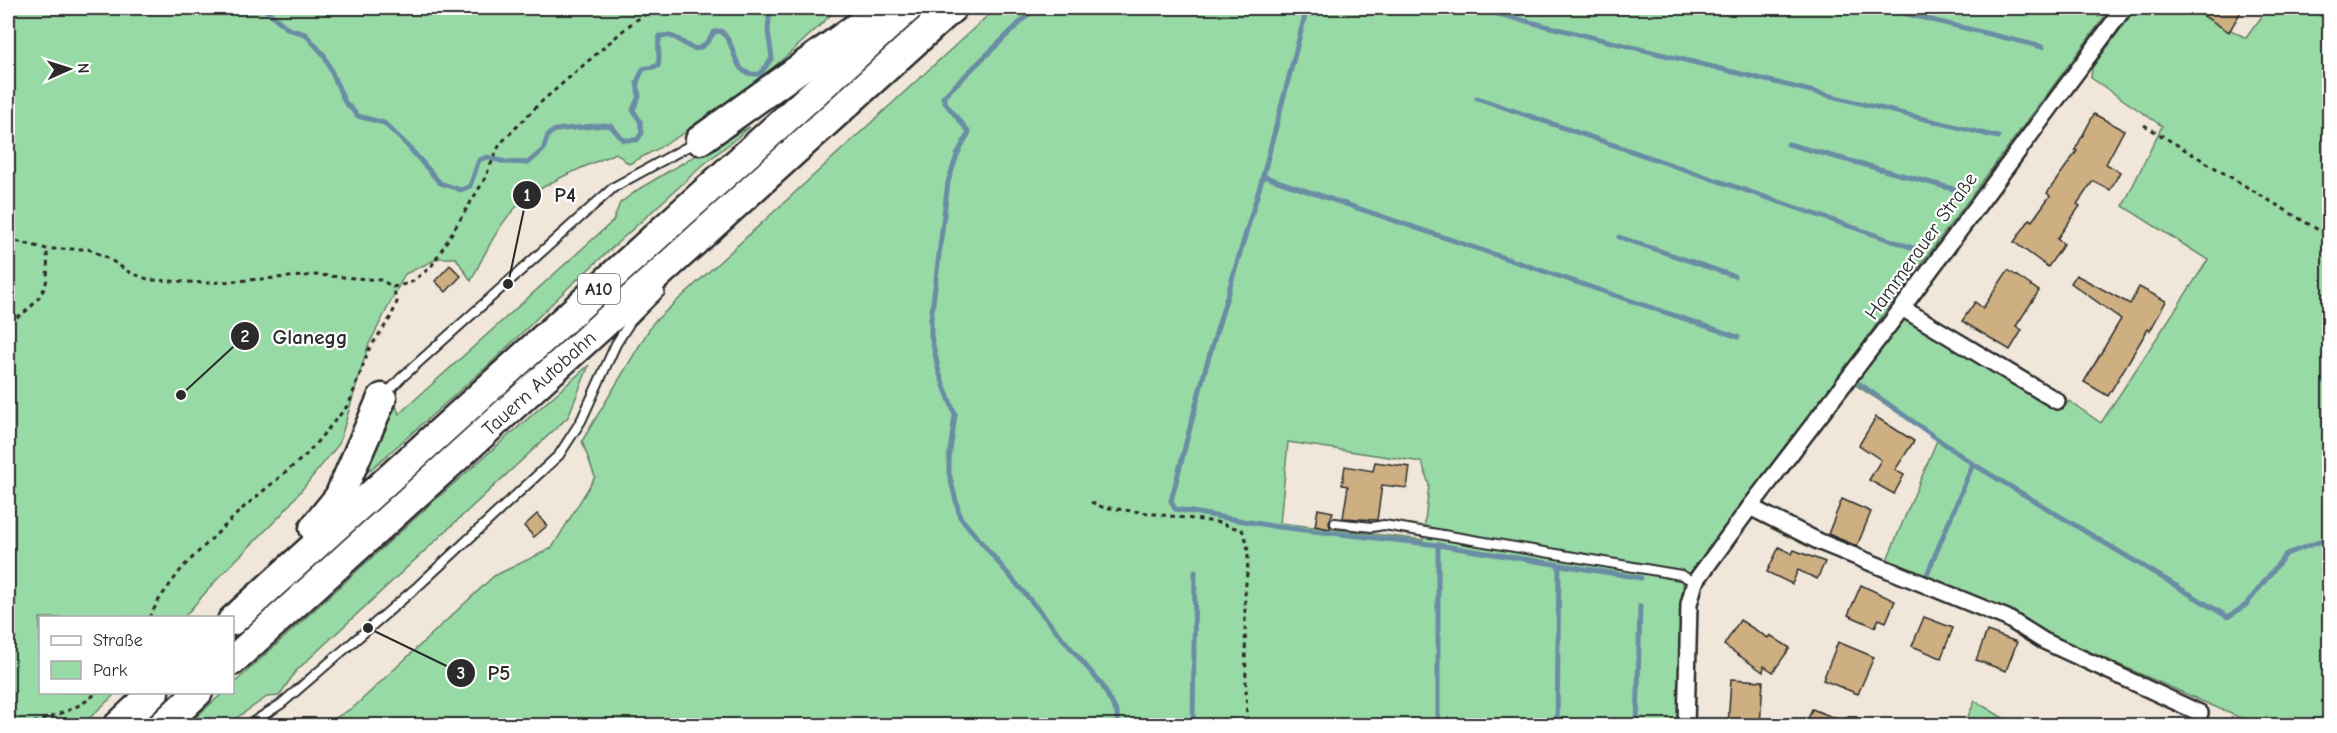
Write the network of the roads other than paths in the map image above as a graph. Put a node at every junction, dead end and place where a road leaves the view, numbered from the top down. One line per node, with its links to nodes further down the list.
1 (883, 8): 5 (highway)
2 (908, 8): 13 (highway, Tauern Autobahn / A10)
3 (952, 8): 6 (highway, Tauern Autobahn / A10)
4 (2124, 8): 8 (street, Hammerauer Straße)
5 (700, 140): 9 (lane)
6 (672, 262): 7 (highway); 16 (highway, Tauern Autobahn / A10)
7 (660, 292): 22 (lane)
8 (1902, 308): 10 (street); 11 (street, Hammerauer Straße)
9 (382, 398): 13 (highway)
10 (2057, 401)
11 (1750, 507): 14 (street, Hammerauer Straße); 19 (street)
12 (1335, 523): 14 (lane)
13 (290, 570): 15 (highway, Tauern Autobahn / A10)
14 (1695, 582): 23 (street, Hammerauer Straße)
15 (234, 619)
16 (234, 659)
17 (153, 694): 20 (highway)
18 (197, 694): 21 (highway)
19 (2200, 713)
20 (118, 726)
21 (162, 726)
22 (248, 726)
23 (1686, 726)

